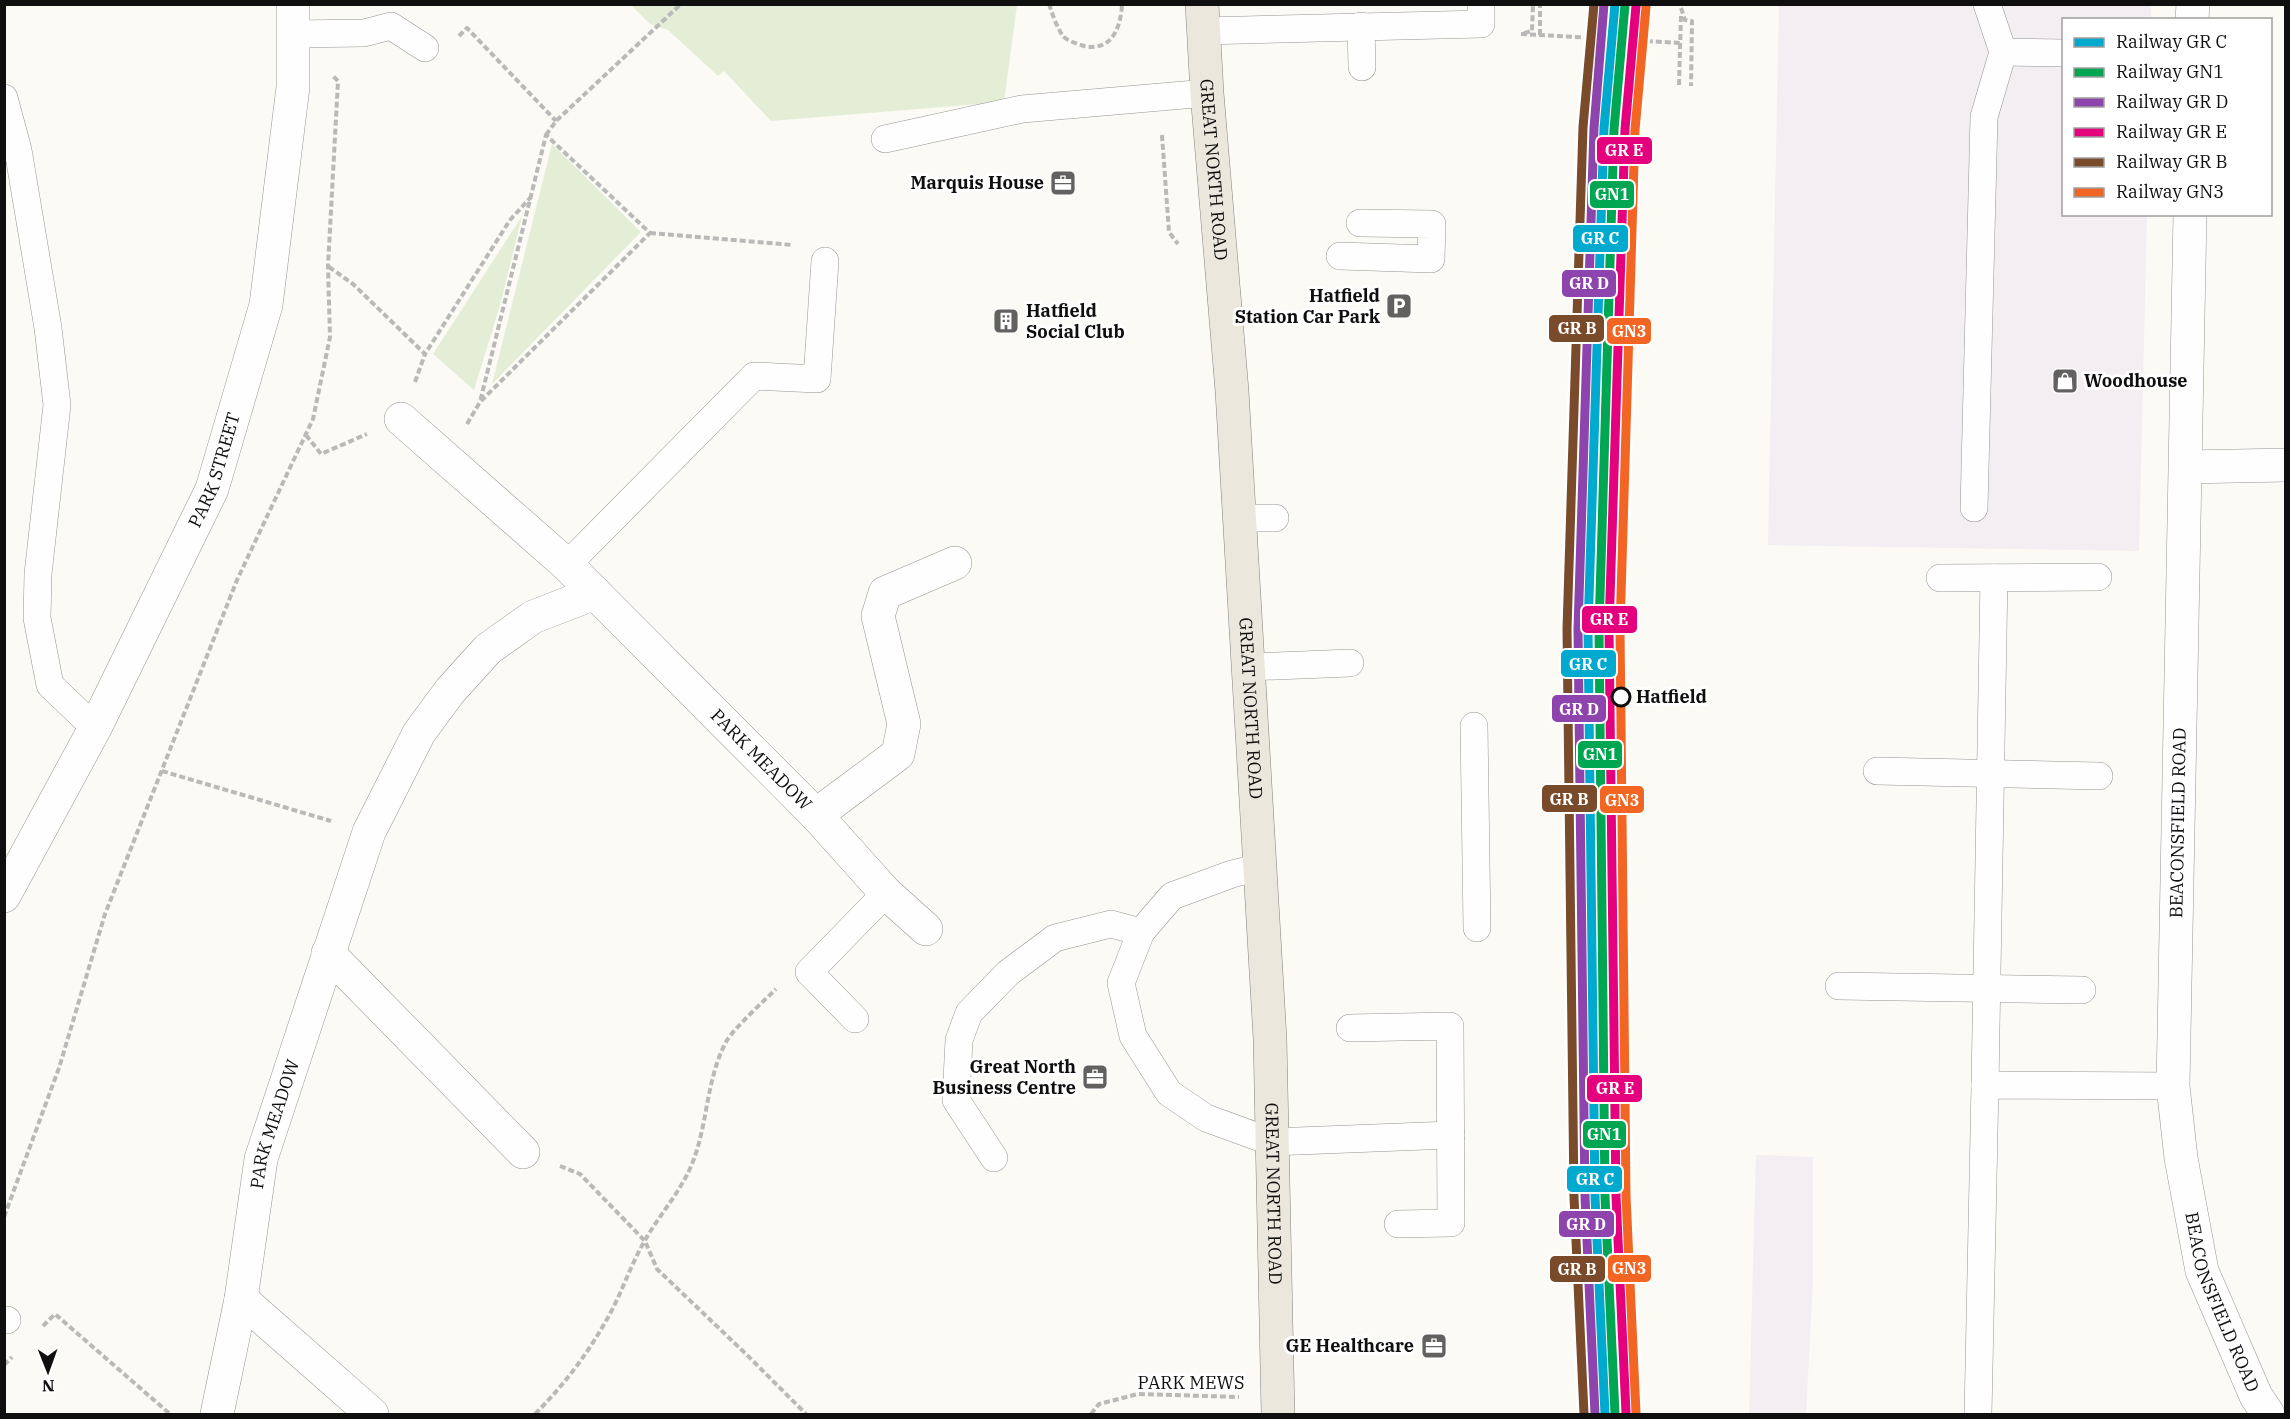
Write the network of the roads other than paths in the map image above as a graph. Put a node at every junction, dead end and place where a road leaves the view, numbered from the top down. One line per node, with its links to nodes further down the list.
1 (1481, 4): 5 (lane)
2 (1987, 4): 7 (lane)
3 (1203, 18): 5 (lane); 10 (main road, GREAT NORTH ROAD)
4 (293, 19): 6 (lane); 32 (street, PARK STREET)
5 (1361, 26): 9 (lane)
6 (425, 48)
7 (2003, 52): 8 (lane); 20 (lane)
8 (2062, 53)
9 (1362, 67)
10 (1207, 93): 12 (lane); 21 (main road, GREAT NORTH ROAD)
11 (4, 99): 32 (lane)
12 (885, 139)
13 (2190, 216): 19 (street, BEACONSFIELD ROAD)
14 (1360, 223): 15 (lane)
15 (1340, 256)
16 (825, 261): 24 (lane)
17 (401, 419): 24 (street, PARK MEADOW)
18 (2286, 465): 19 (street)
19 (2186, 467): 50 (street, BEACONSFIELD ROAD)
20 (1974, 508)
21 (1240, 518): 22 (lane); 30 (main road, GREAT NORTH ROAD)
22 (1275, 518)
23 (955, 563): 36 (street)
24 (567, 565): 28 (street, PARK MEADOW)
25 (1940, 578): 26 (lane)
26 (1994, 578): 27 (lane); 34 (lane)
27 (2098, 578)
28 (595, 593): 36 (street, PARK MEADOW); 43 (street, PARK MEADOW)
29 (1350, 663): 30 (lane)
30 (1248, 667): 37 (main road, GREAT NORTH ROAD)
31 (1474, 726): 40 (lane)
32 (95, 728): 39 (street, PARK STREET)
33 (1877, 771): 34 (lane)
34 (1990, 773): 35 (lane); 45 (lane)
35 (2099, 776)
36 (816, 815): 38 (street, PARK MEADOW)
37 (1260, 867): 42 (lane); 52 (main road, GREAT NORTH ROAD)
38 (886, 893): 41 (street, PARK MEADOW); 47 (lane)
39 (4, 896)
40 (1477, 928)
41 (926, 929)
42 (1141, 932): 52 (lane); 54 (lane)
43 (328, 953): 53 (street); 56 (street, PARK MEADOW)
44 (1839, 986): 45 (lane)
45 (1986, 988): 46 (lane); 49 (lane)
46 (2082, 990)
47 (855, 1019)
48 (1350, 1028): 51 (lane)
49 (1985, 1085): 50 (lane); 60 (lane)
50 (2173, 1086): 61 (street, BEACONSFIELD ROAD)
51 (1451, 1135): 52 (lane); 55 (lane)
52 (1272, 1142): 59 (main road, GREAT NORTH ROAD)
53 (523, 1152)
54 (994, 1158)
55 (1398, 1224)
56 (241, 1299): 57 (street, PARK MEADOW); 58 (street)
57 (217, 1414)
58 (372, 1414)
59 (1278, 1414)
60 (1978, 1414)
61 (2268, 1414)

